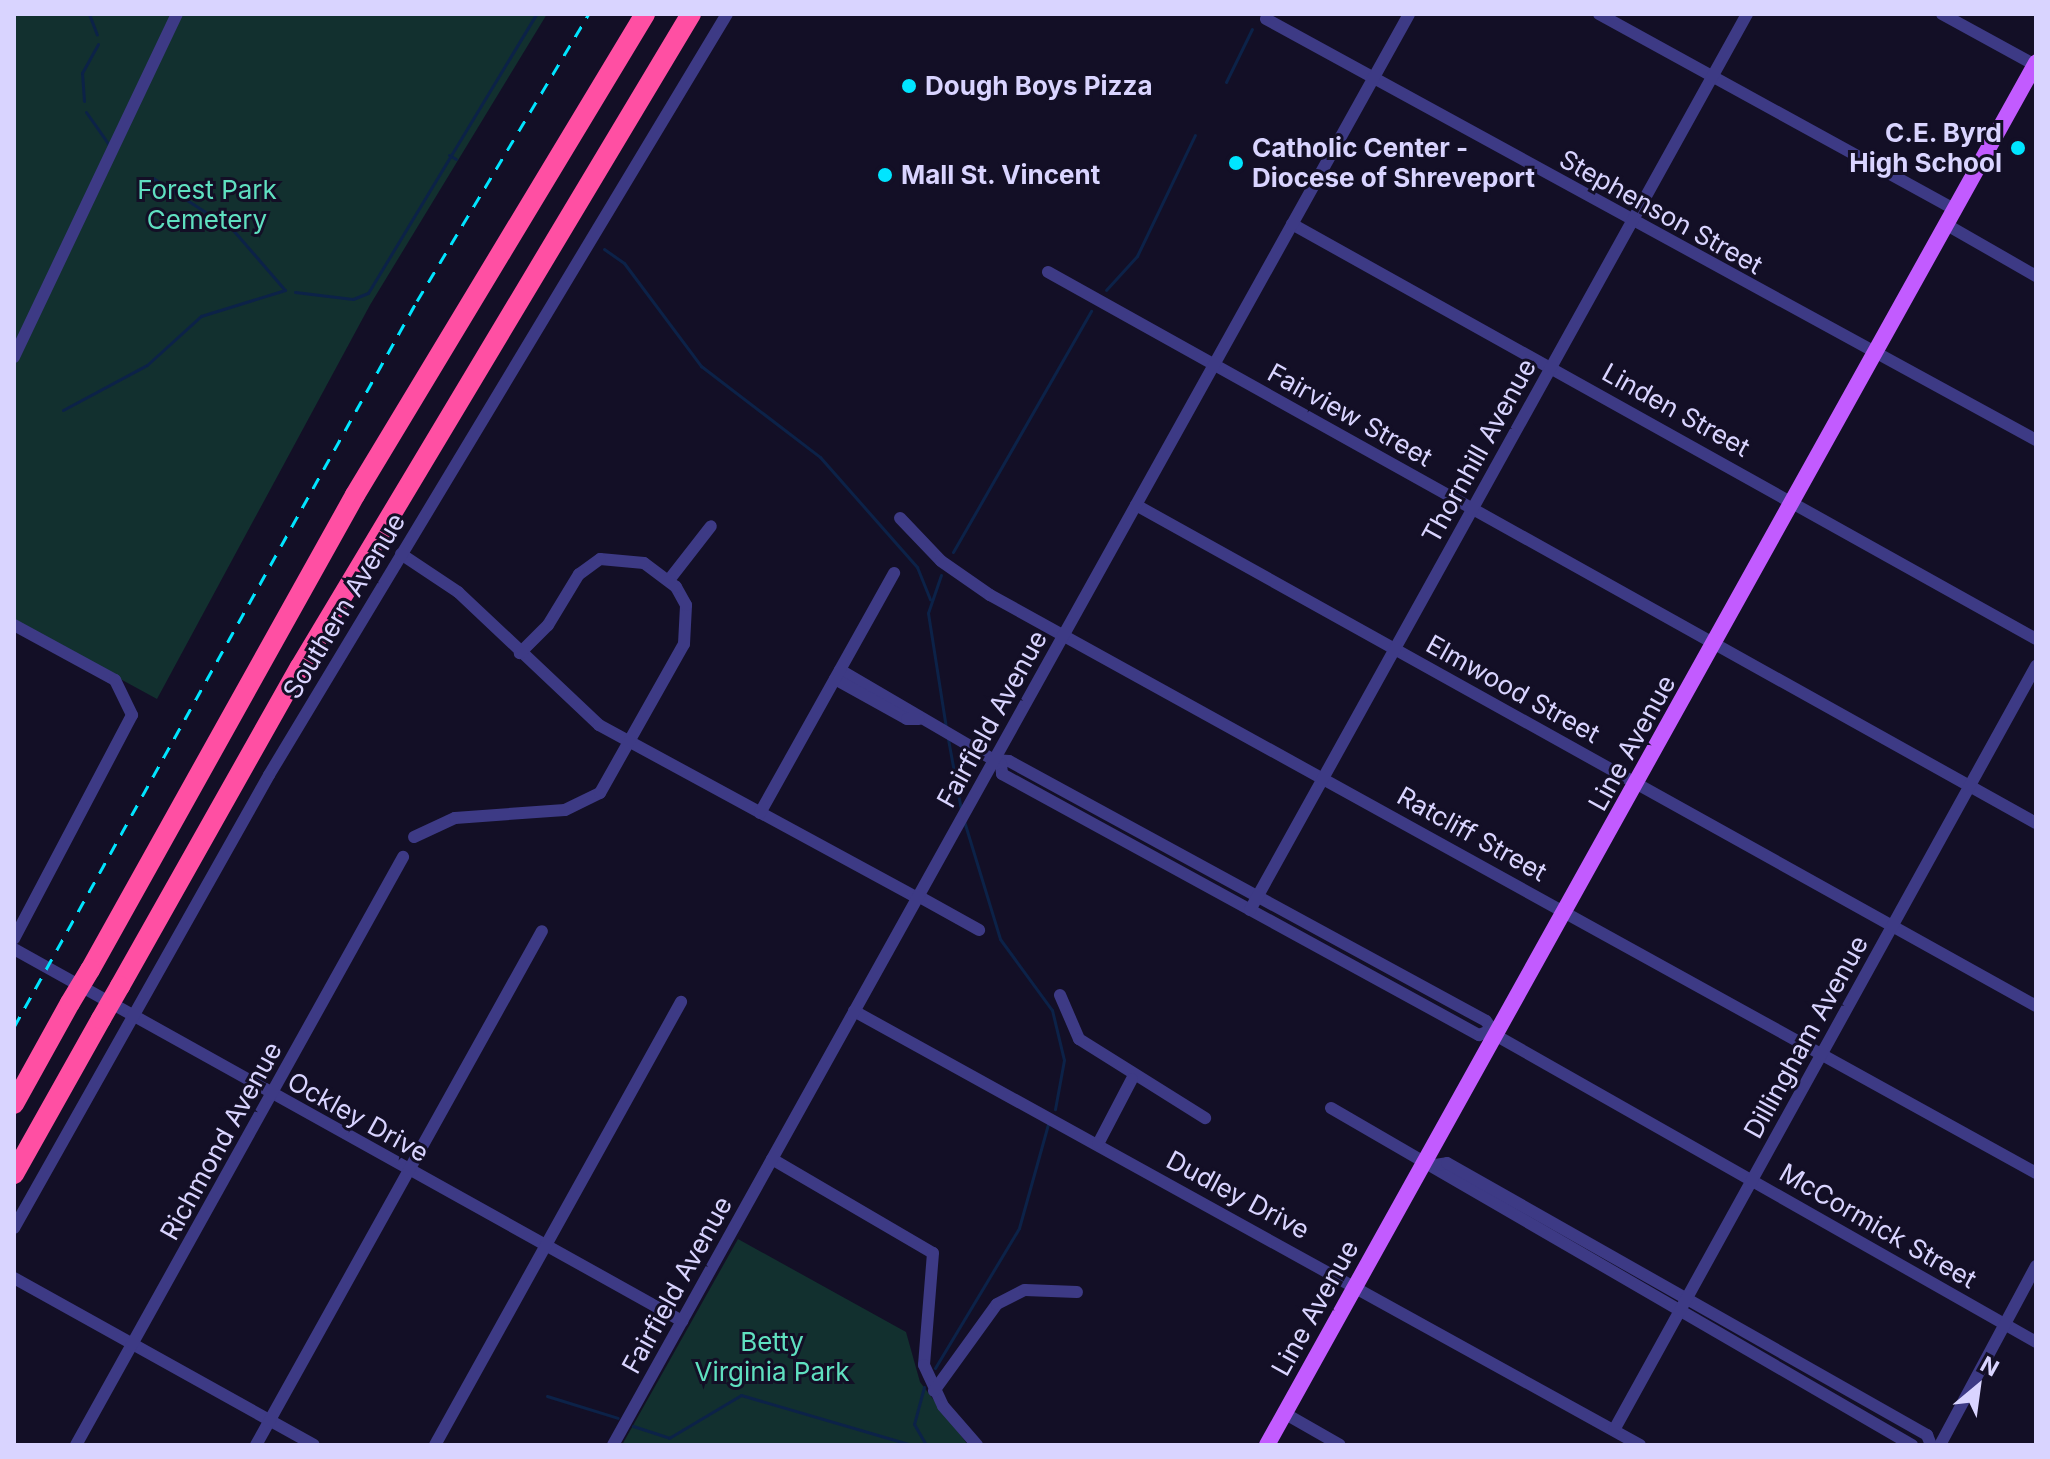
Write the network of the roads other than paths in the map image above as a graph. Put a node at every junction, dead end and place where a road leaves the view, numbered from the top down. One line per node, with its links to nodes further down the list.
1 (177, 14): 19 (street)
2 (645, 14): 70 (highway, bridge)
3 (692, 14): 78 (highway, bridge)
4 (727, 14): 28 (street, Southern Avenue)
5 (1409, 14): 12 (street, Fairfield Avenue)
6 (1599, 14): 11 (street)
7 (1747, 14): 11 (street, Thornhill Avenue)
8 (1942, 14): 10 (street)
9 (1266, 19): 12 (street, Stephenson Street)
10 (2035, 64): 13 (main road, Line Avenue)
11 (1713, 76): 13 (street); 14 (street, Thornhill Avenue)
12 (1373, 78): 14 (street, Stephenson Street); 15 (street, Fairfield Avenue)
13 (1951, 217): 17 (street); 18 (main road, Line Avenue)
14 (1631, 221): 18 (street, Stephenson Street); 21 (street, Thornhill Avenue)
15 (1292, 224): 20 (street, Fairfield Avenue); 21 (street, Linden Street)
16 (1048, 272): 20 (street, Fairview Street)
17 (2036, 276)
18 (1876, 352): 22 (street, Stephenson Street); 23 (main road, Line Avenue)
19 (14, 357)
20 (1214, 364): 24 (street, Fairfield Avenue); 25 (street, Fairview Street)
21 (1551, 367): 23 (street, Linden Street); 25 (street, Thornhill Avenue)
22 (2036, 440)
23 (1794, 501): 33 (street, Linden Street); 34 (main road, Line Avenue)
24 (1136, 505): 32 (street, Fairfield Avenue); 35 (street, Elmwood Street)
25 (1473, 508): 34 (street, Fairview Street); 35 (street, Thornhill Avenue)
26 (900, 518): 32 (street, Ratcliff Street)
27 (711, 526): 30 (street)
28 (401, 554): 36 (street); 65 (street, Southern Avenue)
29 (894, 573): 38 (street)
30 (669, 580): 36 (street); 39 (street)
31 (14, 625): 57 (street)
32 (1063, 636): 40 (street, Fairfield Avenue); 41 (street, Ratcliff Street)
33 (2036, 639)
34 (1716, 641): 42 (main road, Line Avenue); 43 (street, Fairview Street)
35 (1394, 648): 41 (street, Thornhill Avenue); 42 (street, Elmwood Street)
36 (520, 653): 39 (street)
37 (2036, 666): 43 (street, Dillingham Avenue)
38 (837, 674): 40 (street); 44 (street)
39 (630, 742): 44 (street); 48 (street)
40 (998, 762): 46 (street, McCormick Street); 47 (street, McCormick Street); 50 (street, Fairfield Avenue)
41 (1322, 777): 51 (street, Thornhill Avenue); 53 (street, Ratcliff Street)
42 (1638, 783): 53 (main road, Line Avenue); 54 (street, Elmwood Street)
43 (1970, 786): 45 (street, Fairview Street); 54 (street, Dillingham Avenue)
44 (760, 813): 50 (street)
45 (2036, 823)
46 (1124, 824): 47 (street); 51 (street, McCormick Street)
47 (1117, 836): 52 (street, McCormick Street)
48 (414, 837)
49 (403, 857): 69 (street, Richmond Avenue)
50 (917, 897): 55 (street); 64 (street, Fairfield Avenue)
51 (1257, 897): 52 (street, Thornhill Avenue); 59 (street, McCormick Street)
52 (1250, 910): 60 (street, McCormick Street)
53 (1567, 910): 66 (main road, Line Avenue); 67 (street, Ratcliff Street)
54 (1892, 927): 63 (street, Elmwood Street); 67 (street, Dillingham Avenue)
55 (979, 930)
56 (542, 931): 76 (street)
57 (14, 939)
58 (14, 949): 65 (street, Ockley Drive)
59 (1379, 963): 60 (street); 66 (street, McCormick Street)
60 (1372, 976): 66 (street, McCormick Street)
61 (1060, 995): 68 (street)
62 (681, 1002): 81 (street)
63 (2036, 1006)
64 (854, 1011): 73 (street, Dudley Drive); 74 (street, Fairfield Avenue)
65 (132, 1015): 69 (street, Ockley Drive); 80 (street, Southern Avenue)
66 (1493, 1033): 75 (main road, Line Avenue); 79 (street, McCormick Street)
67 (1822, 1053): 77 (street, Ratcliff Street); 79 (street, Dillingham Avenue)
68 (1132, 1079): 72 (street); 73 (street)
69 (273, 1094): 76 (street, Ockley Drive); 91 (street, Richmond Avenue)
70 (14, 1104)
71 (1331, 1108): 75 (street)
72 (1205, 1118)
73 (1098, 1144): 84 (street, Dudley Drive)
74 (772, 1159): 88 (street, Fairfield Avenue); 92 (street)
75 (1430, 1163): 84 (main road, Line Avenue); 86 (street); 87 (street)
76 (409, 1170): 81 (street, Ockley Drive); 94 (street)
77 (2036, 1173)
78 (14, 1174)
79 (1751, 1180): 86 (street, Dillingham Avenue); 89 (street, McCormick Street)
80 (14, 1228)
81 (546, 1246): 88 (street, Ockley Drive); 99 (street)
82 (2036, 1266): 89 (street)
83 (14, 1278): 91 (street)
84 (1356, 1283): 93 (main road, Line Avenue); 95 (street, Dudley Drive)
85 (1077, 1292): 92 (street)
86 (1686, 1300): 87 (street, Dillingham Avenue); 106 (street)
87 (1679, 1313): 95 (street, Dillingham Avenue); 105 (street)
88 (682, 1321): 100 (street, Fairfield Avenue)
89 (2005, 1324): 90 (street, McCormick Street); 107 (street)
90 (2036, 1342)
91 (131, 1344): 94 (street); 96 (street, Richmond Avenue)
92 (934, 1391): 101 (street)
93 (1284, 1413): 102 (main road, Line Avenue); 103 (street)
94 (269, 1420): 97 (street); 98 (street)
95 (1614, 1430): 104 (street, Dudley Drive)
96 (76, 1445)
97 (256, 1445)
98 (314, 1445)
99 (435, 1445)
100 (613, 1445)
101 (977, 1445)
102 (1267, 1445)
103 (1340, 1445)
104 (1640, 1445)
105 (1912, 1445)
106 (1931, 1445)
107 (1940, 1445)

